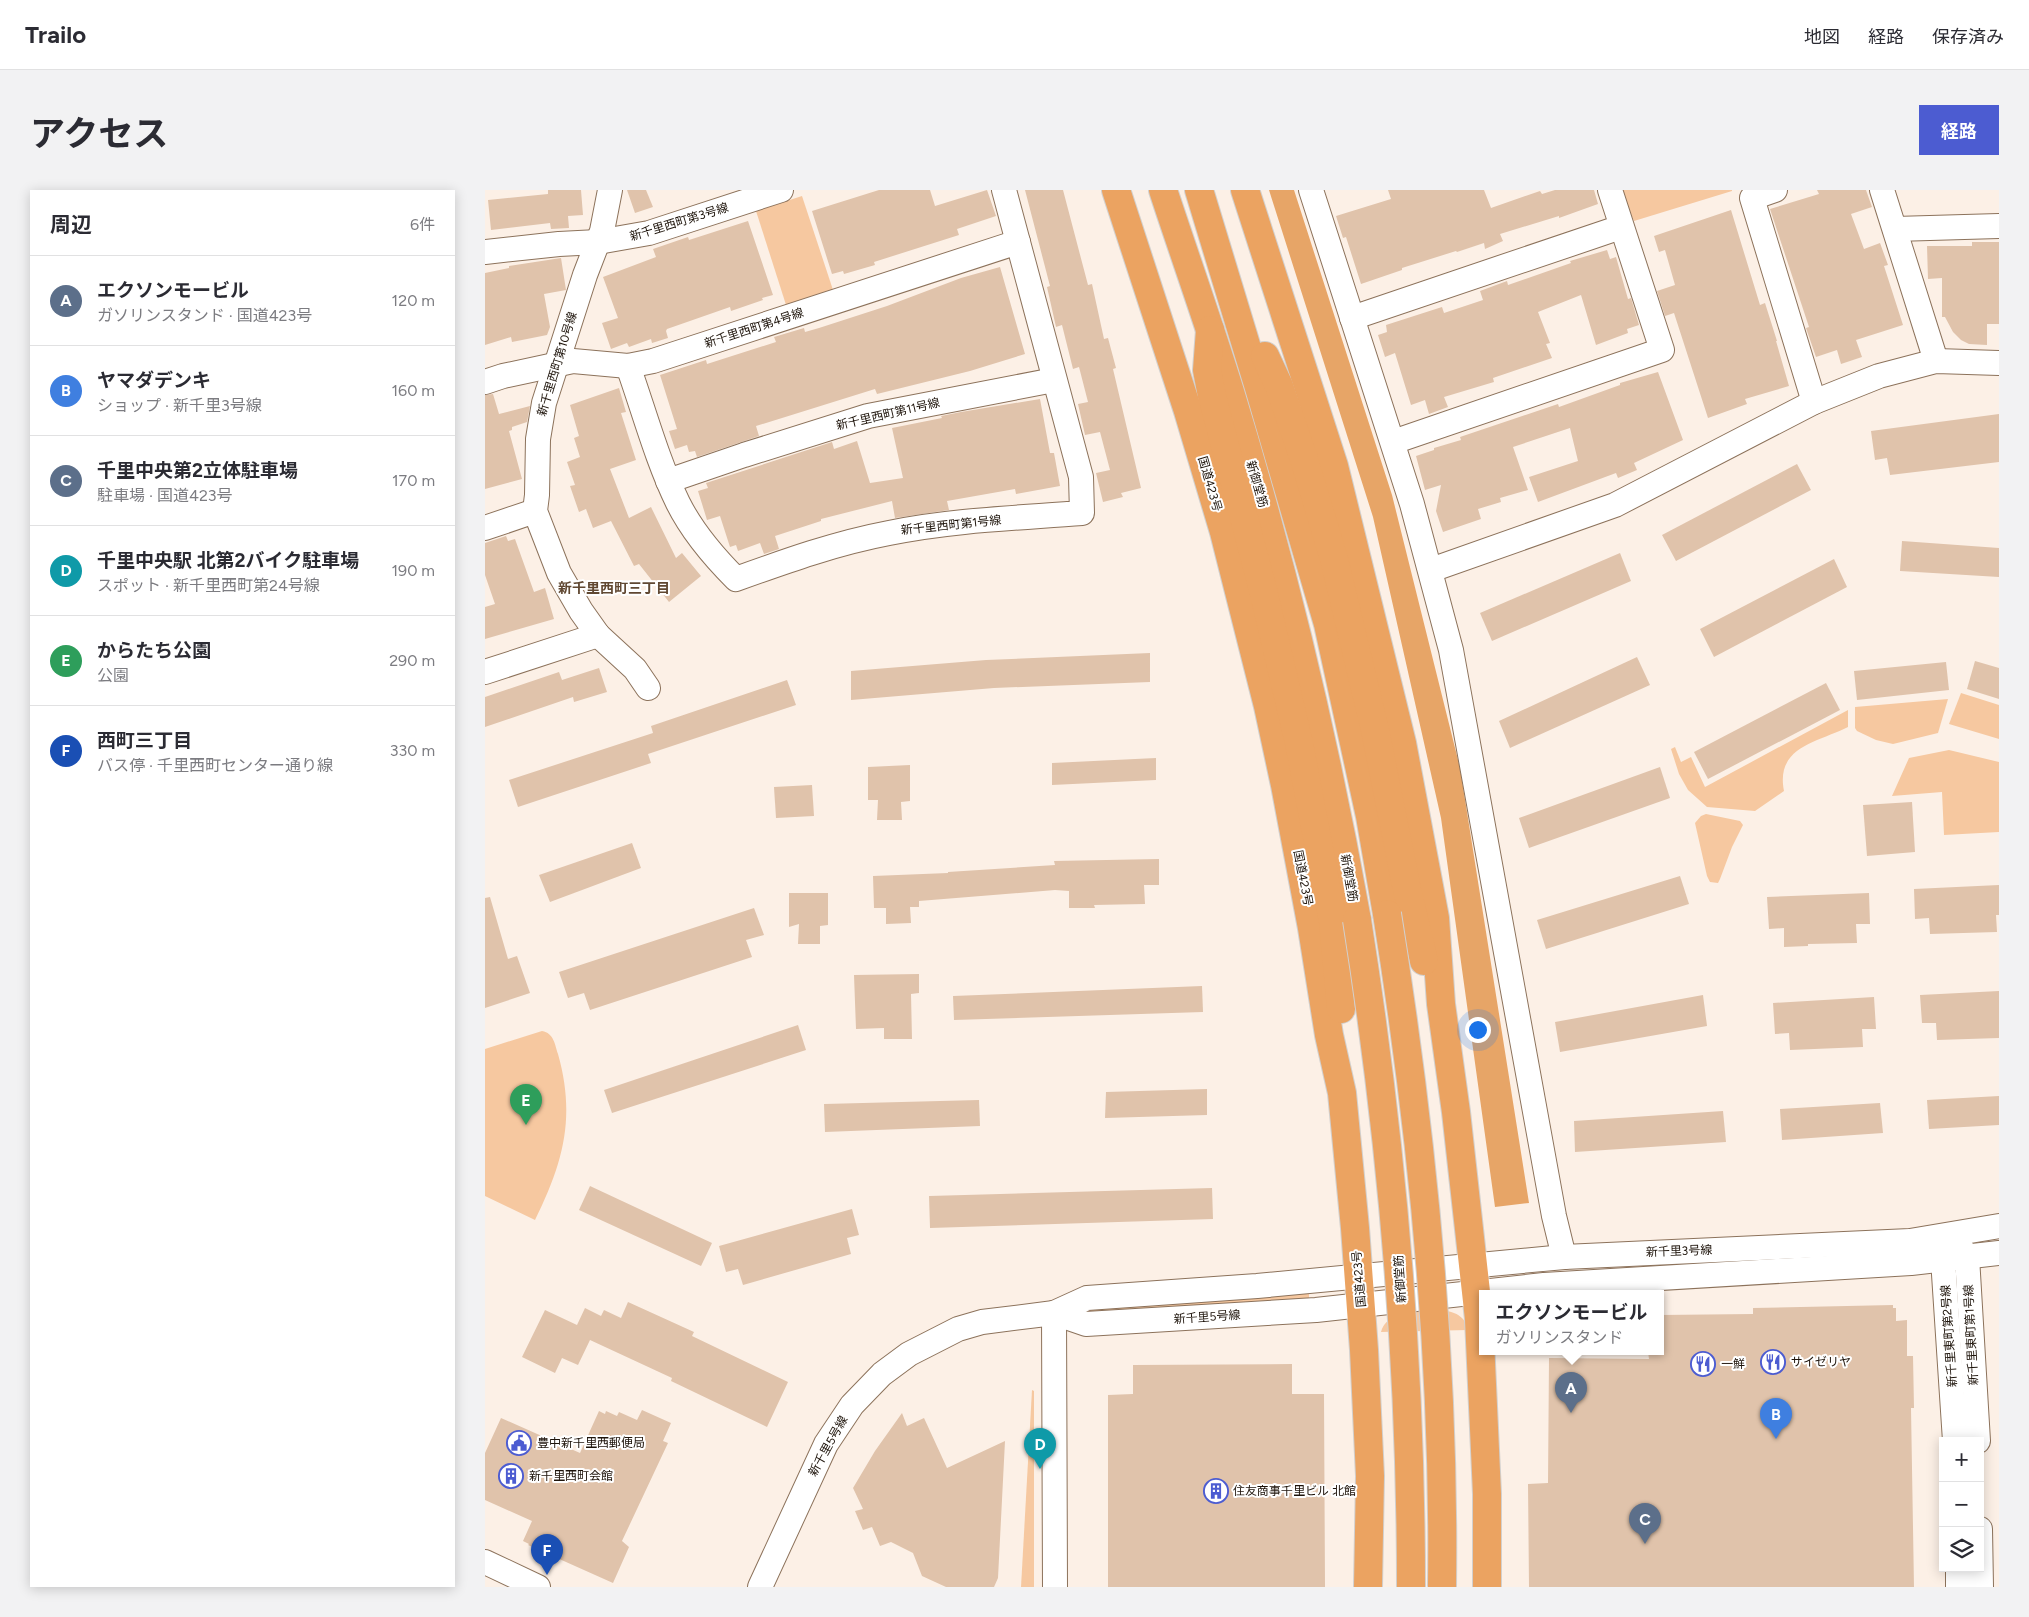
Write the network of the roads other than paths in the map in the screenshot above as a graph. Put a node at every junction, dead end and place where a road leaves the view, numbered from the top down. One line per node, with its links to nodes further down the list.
1 (610, 190): 15 (street, 新千里西町第10号線)
2 (781, 190): 15 (street, 新千里西町第3号線)
3 (1004, 190): 16 (street, 新千里西町第1号線)
4 (1116, 190): 37 (highway, 国道423号)
5 (1163, 190): 20 (highway, 新御堂筋)
6 (1199, 190): 19 (highway)
7 (1245, 190): 36 (highway)
8 (1610, 190): 13 (street)
9 (1775, 190): 27 (street)
10 (1882, 190): 14 (street)
11 (1316, 191): 18 (street)
12 (1999, 226): 14 (street)
13 (1621, 227): 18 (street); 28 (street)
14 (1895, 229): 21 (street)
15 (598, 242): 17 (street, 新千里西町第3号線); 23 (street, 新千里西町第10号線)
16 (1018, 242): 24 (street, 新千里西町第4号線); 25 (street, 新千里西町第1号線)
17 (485, 252)
18 (1352, 318): 28 (street)
19 (1241, 328): 36 (highway); 63 (highway, bridge)
20 (1210, 330): 37 (highway); 62 (highway, 新御堂筋, bridge)
21 (1936, 361): 22 (street); 27 (street)
22 (1999, 363)
23 (557, 364): 24 (street, 新千里西町第4号線); 26 (street, 新千里西町第4号線); 30 (street, 新千里西町第10号線)
24 (629, 366): 29 (street, 新千里西町第1号線)
25 (1054, 380): 29 (street, 新千里西町第11号線); 29 (street, 新千里西町第1号線)
26 (485, 382)
27 (1814, 402): 32 (street)
28 (1393, 442): 32 (street)
29 (668, 481)
30 (535, 511): 31 (street); 33 (street, 新千里西町第10号線)
31 (485, 528)
32 (1431, 570): 41 (street)
33 (598, 635): 34 (street); 35 (street, 新千里西町第10号線)
34 (485, 672)
35 (648, 688)
36 (1441, 1004): 44 (highway)
37 (1342, 1093): 45 (highway, 国道423号)
38 (1999, 1226): 39 (street, 新千里3号線)
39 (1952, 1233): 41 (street, 新千里3号線); 42 (street, 新千里東町第1号線); 43 (street, 新千里東町第2号線)
40 (1999, 1253): 42 (street, 新千里3号線)
41 (1564, 1257): 44 (street, 新千里3号線)
42 (1967, 1257): 43 (street, 新千里3号線); 54 (street, 新千里東町第1号線)
43 (1943, 1259): 46 (street, 新千里3号線); 53 (street, 新千里東町第2号線)
44 (1472, 1265): 45 (street, 新千里3号線); 47 (highway)
45 (1358, 1276): 49 (highway, 国道423号); 50 (street, 新千里5号線)
46 (1505, 1290)
47 (1476, 1293): 48 (street, 新千里3号線); 49 (street, 新千里3号線); 51 (highway)
48 (1479, 1293)
49 (1361, 1305): 50 (street, 新千里5号線); 61 (highway, 国道423号)
50 (1054, 1313): 59 (street, 新千里5号線); 60 (street)
51 (1479, 1324)
52 (1481, 1355): 64 (highway)
53 (1955, 1437)
54 (1978, 1437)
55 (485, 1562): 58 (street)
56 (1958, 1572): 65 (street)
57 (1981, 1572): 66 (street)
58 (538, 1587)
59 (760, 1587)
60 (1055, 1587)
61 (1368, 1587)
62 (1411, 1587)
63 (1442, 1587)
64 (1487, 1587)
65 (1958, 1587)
66 (1981, 1587)

